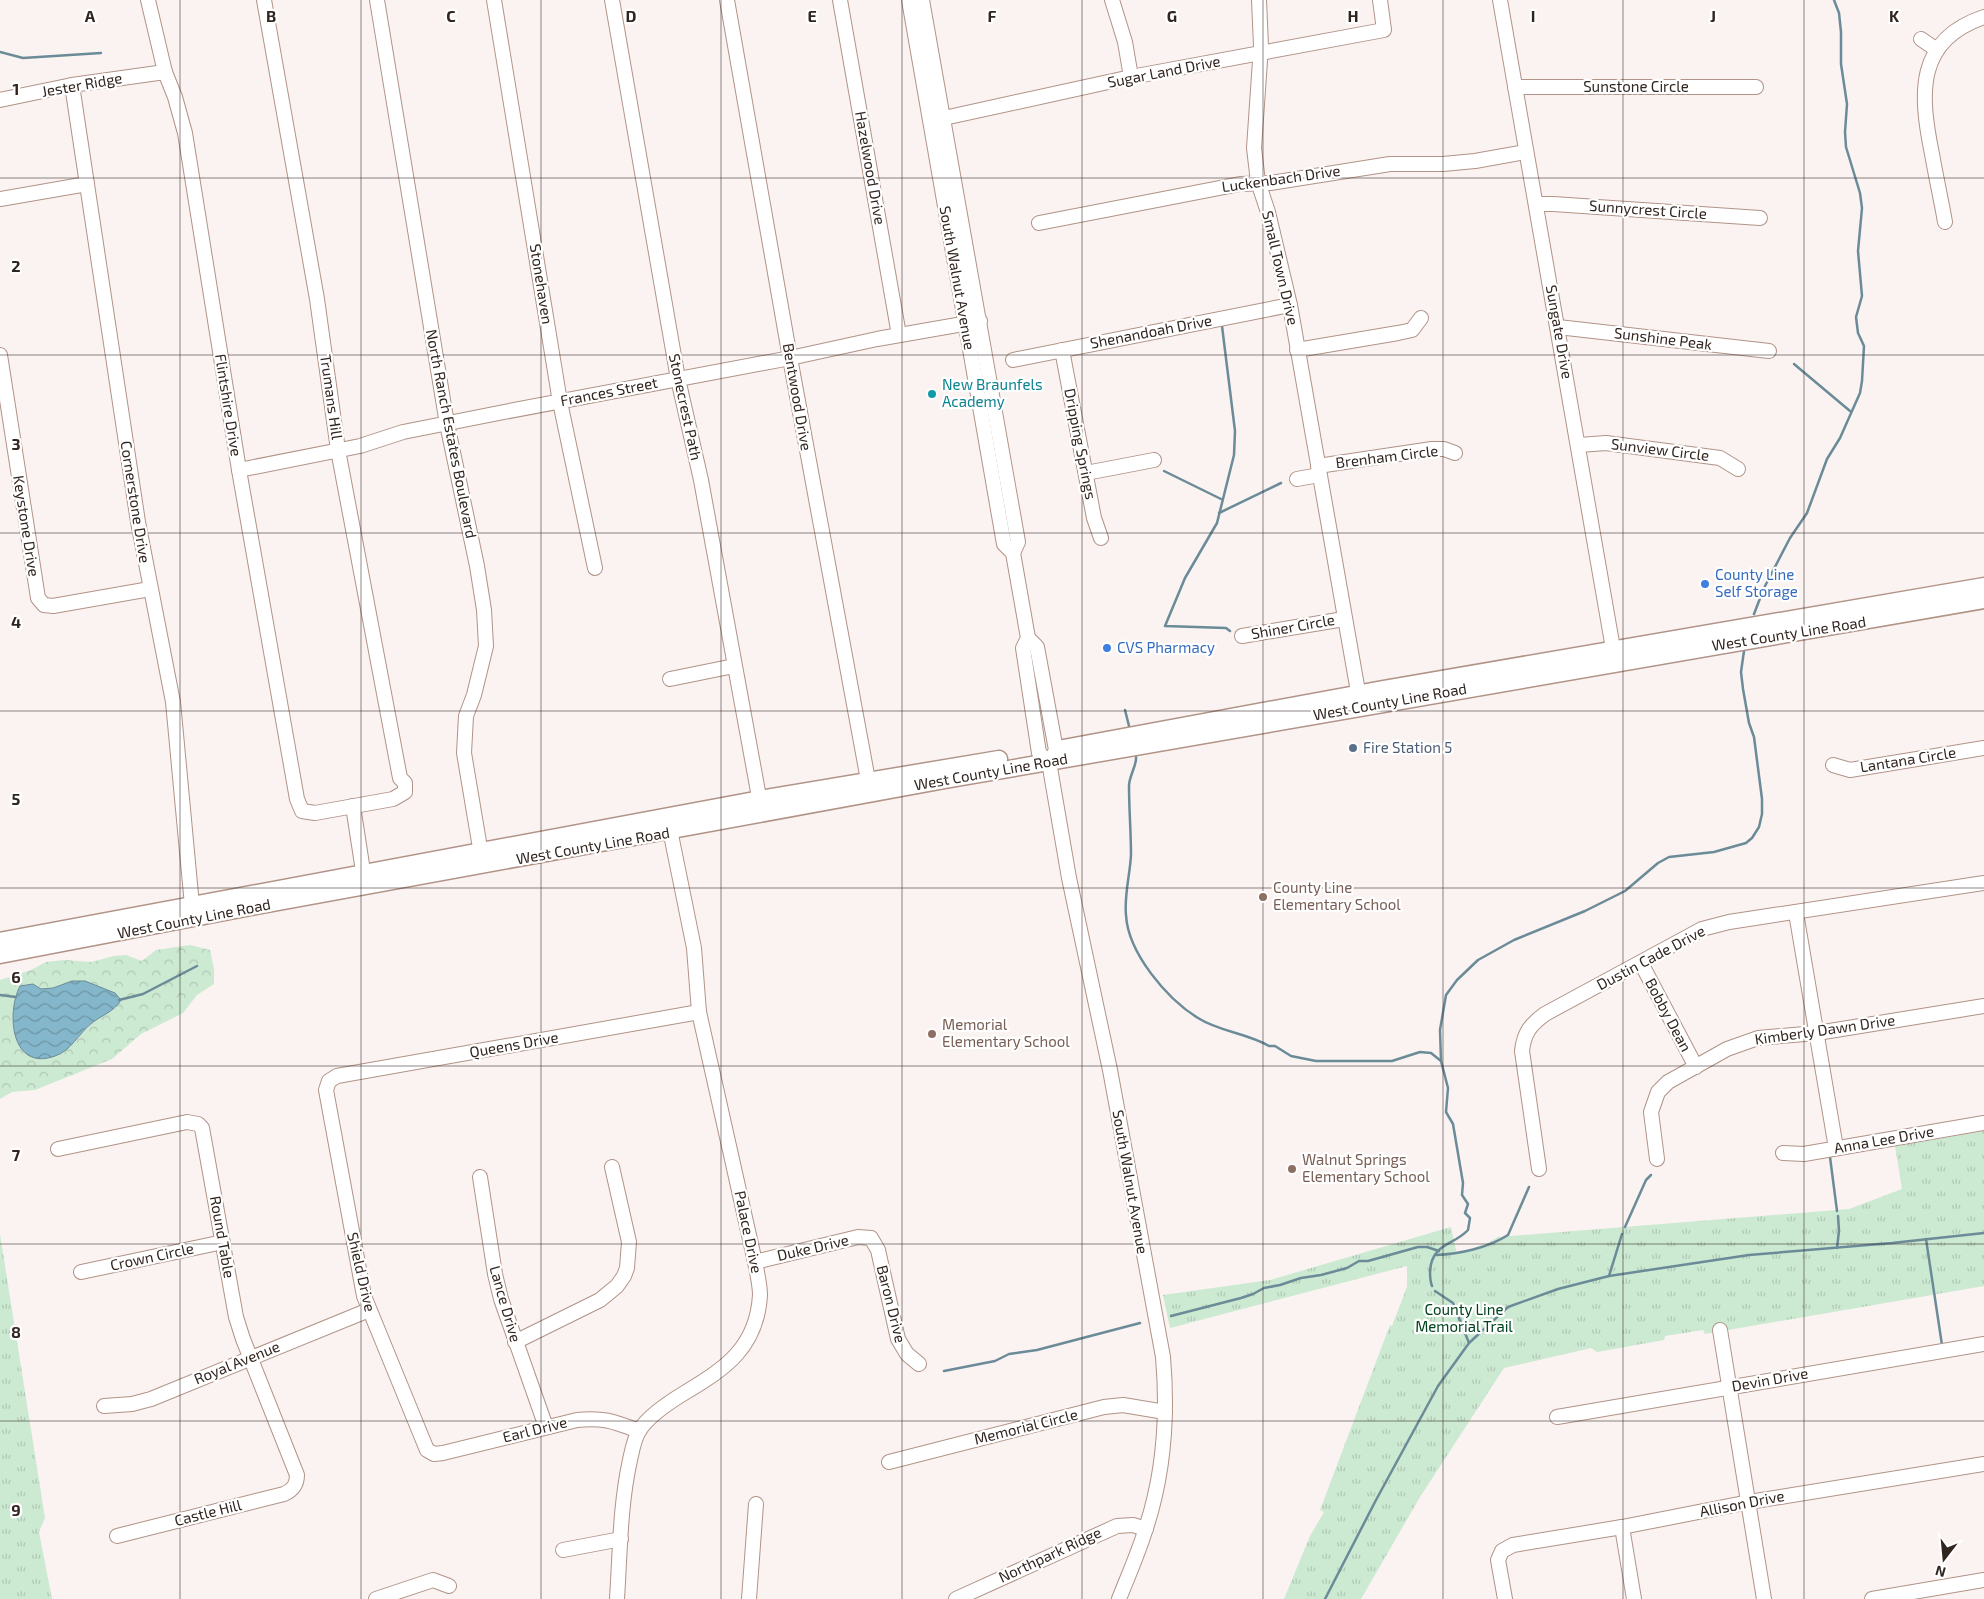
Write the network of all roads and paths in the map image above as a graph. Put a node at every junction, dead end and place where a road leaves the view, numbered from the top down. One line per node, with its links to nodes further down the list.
1 (148, 0): 18 (street, Flintshire Drive)
2 (264, 0): 49 (street, Trumans Hill)
3 (377, 0): 47 (street, North Ranch Estates Boulevard)
4 (494, 0): 46 (street, Stonehaven)
5 (612, 0): 45 (street, Stonecrest Path)
6 (727, 0): 43 (street, Bentwood Drive)
7 (840, 0): 38 (street, Hazelwood Drive)
8 (910, 0): 36 (street, South Walnut Avenue)
9 (922, 0): 24 (street, South Walnut Avenue)
10 (1112, 0): 19 (street)
11 (1259, 0): 17 (street, Small Town Drive)
12 (1380, 0): 17 (street, Sugar Land Drive)
13 (1500, 0): 21 (street, Sungate Drive)
14 (1984, 17): 16 (street)
15 (1921, 39): 16 (street)
16 (1937, 50): 31 (street)
17 (1260, 52): 19 (street, Sugar Land Drive); 26 (street, Small Town Drive)
18 (165, 72): 20 (street, Jester Ridge); 53 (street, Flintshire Drive)
19 (1131, 77): 24 (street, Sugar Land Drive)
20 (72, 86): 23 (street, Jester Ridge); 27 (street, Cornerstone Drive)
21 (1515, 87): 22 (street, Sunstone Circle); 25 (street, Sungate Drive)
22 (1756, 87)
23 (0, 100)
24 (944, 118): 35 (street, South Walnut Avenue)
25 (1526, 152): 26 (street, Luckenbach Drive); 29 (street, Sungate Drive)
26 (1258, 183): 32 (street, Luckenbach Drive); 33 (street, Small Town Drive)
27 (87, 184): 28 (street); 61 (street, Cornerstone Drive)
28 (0, 199)
29 (1536, 204): 30 (street, Sunnycrest Circle); 37 (street, Sungate Drive)
30 (1760, 218)
31 (1945, 222)
32 (1039, 223)
33 (1290, 305): 39 (street, Shenandoah Drive); 40 (street, Small Town Drive)
34 (1421, 318): 40 (street)
35 (980, 321): 36 (street, Frances Street); 58 (street, South Walnut Avenue)
36 (965, 323): 38 (street, Frances Street); 58 (street, South Walnut Avenue)
37 (1558, 327): 41 (street, Sunshine Peak); 48 (street, Sungate Drive)
38 (899, 335): 43 (street, Frances Street)
39 (1062, 350): 44 (street, Shenandoah Drive); 55 (street, Dripping Springs)
40 (1297, 350): 54 (street, Small Town Drive)
41 (1769, 351)
42 (0, 355): 61 (street, Keystone Drive)
43 (790, 358): 45 (street, Frances Street); 73 (street, Bentwood Drive)
44 (1013, 360)
45 (678, 379): 46 (street, Frances Street); 67 (street, Stonecrest Path)
46 (560, 402): 47 (street, Frances Street); 59 (street, Stonehaven)
47 (447, 424): 49 (street, Frances Street); 77 (street, North Ranch Estates Boulevard)
48 (1579, 445): 52 (street, Sunview Circle); 66 (street, Sungate Drive)
49 (338, 450): 53 (street, Frances Street); 74 (street, Trumans Hill)
50 (1455, 453): 54 (street, Brenham Circle)
51 (1154, 460): 55 (street)
52 (1738, 468)
53 (239, 470): 74 (street, Flintshire Drive)
54 (1318, 471): 56 (street); 63 (street, Small Town Drive)
55 (1086, 473): 57 (street, Dripping Springs)
56 (1297, 479)
57 (1100, 538)
58 (1013, 553): 71 (street, South Walnut Avenue)
59 (595, 568)
60 (1984, 586): 65 (main road, West County Line Road)
61 (150, 589): 80 (street, Cornerstone Drive)
62 (1984, 600): 65 (main road, West County Line Road)
63 (1344, 619): 64 (street, Shiner Circle); 69 (street, Small Town Drive)
64 (1242, 636)
65 (1720, 639): 66 (main road, West County Line Road)
66 (1614, 657): 69 (main road, West County Line Road)
67 (734, 666): 68 (street); 75 (street, Stonecrest Path)
68 (670, 679)
69 (1359, 700): 71 (main road, West County Line Road)
70 (1984, 748): 72 (street, Lantana Circle)
71 (1048, 755): 73 (main road, West County Line Road); 110 (street, South Walnut Avenue)
72 (1833, 765)
73 (869, 787): 75 (main road, West County Line Road)
74 (354, 806): 78 (street)
75 (761, 807): 76 (main road, West County Line Road)
76 (669, 824): 77 (main road, West County Line Road); 86 (street, Palace Drive)
77 (484, 858): 78 (main road, West County Line Road)
78 (364, 880): 80 (main road, West County Line Road)
79 (1984, 882): 81 (street, Dustin Cade Drive)
80 (193, 912): 82 (main road, West County Line Road); 83 (main road, West County Line Road)
81 (1796, 912): 84 (street, Dustin Cade Drive); 87 (street)
82 (0, 941)
83 (0, 955)
84 (1641, 963): 88 (street, Bobby Dean); 96 (street, Dustin Cade Drive)
85 (1984, 1006): 87 (street, Kimberly Dawn Drive)
86 (699, 1012): 89 (street, Queens Drive); 100 (street, Palace Drive)
87 (1817, 1033): 88 (street, Kimberly Dawn Drive); 91 (street)
88 (1696, 1066): 94 (street, Kimberly Dawn Drive)
89 (329, 1081): 102 (street, Shield Drive)
90 (1984, 1123): 91 (street, Anna Lee Drive)
91 (1836, 1148): 93 (street, Anna Lee Drive)
92 (58, 1150): 99 (street, Round Table)
93 (1783, 1153)
94 (1657, 1159)
95 (612, 1167): 104 (street)
96 (1539, 1169)
97 (480, 1177): 104 (street, Lance Drive)
98 (871, 1238): 100 (street, Duke Drive); 107 (street, Baron Drive)
99 (223, 1242): 101 (street, Crown Circle); 106 (street, Round Table)
100 (755, 1262): 113 (street, Palace Drive)
101 (81, 1272)
102 (368, 1310): 106 (street, Royal Avenue); 114 (street, Shield Drive)
103 (1720, 1330): 108 (street)
104 (515, 1342): 112 (street, Lance Drive)
105 (1984, 1344): 108 (street, Devin Drive)
106 (251, 1358): 109 (street, Royal Avenue); 117 (street, Round Table)
107 (919, 1364)
108 (1730, 1387): 111 (street, Devin Drive); 118 (street)
109 (104, 1406)
110 (1165, 1412): 115 (street, Memorial Circle); 121 (street, South Walnut Avenue)
111 (1557, 1418)
112 (546, 1427): 113 (street, Earl Drive); 114 (street, Earl Drive)
113 (639, 1431): 123 (street)
114 (430, 1453)
115 (889, 1462)
116 (1984, 1464): 118 (street, Allison Drive)
117 (295, 1485): 122 (street, Castle Hill)
118 (1749, 1502): 120 (street, Allison Drive); 134 (street)
119 (756, 1504): 129 (street)
120 (1622, 1528): 132 (street, Allison Drive); 133 (street)
121 (1146, 1530): 130 (street, Northpark Ridge); 131 (street, South Walnut Avenue)
122 (117, 1536)
123 (621, 1539): 124 (street); 128 (street)
124 (563, 1550)
125 (1984, 1580): 135 (street)
126 (449, 1586): 127 (street)
127 (376, 1599)
128 (617, 1599)
129 (748, 1599)
130 (956, 1599)
131 (1118, 1599)
132 (1505, 1599)
133 (1634, 1599)
134 (1764, 1599)
135 (1872, 1599)

